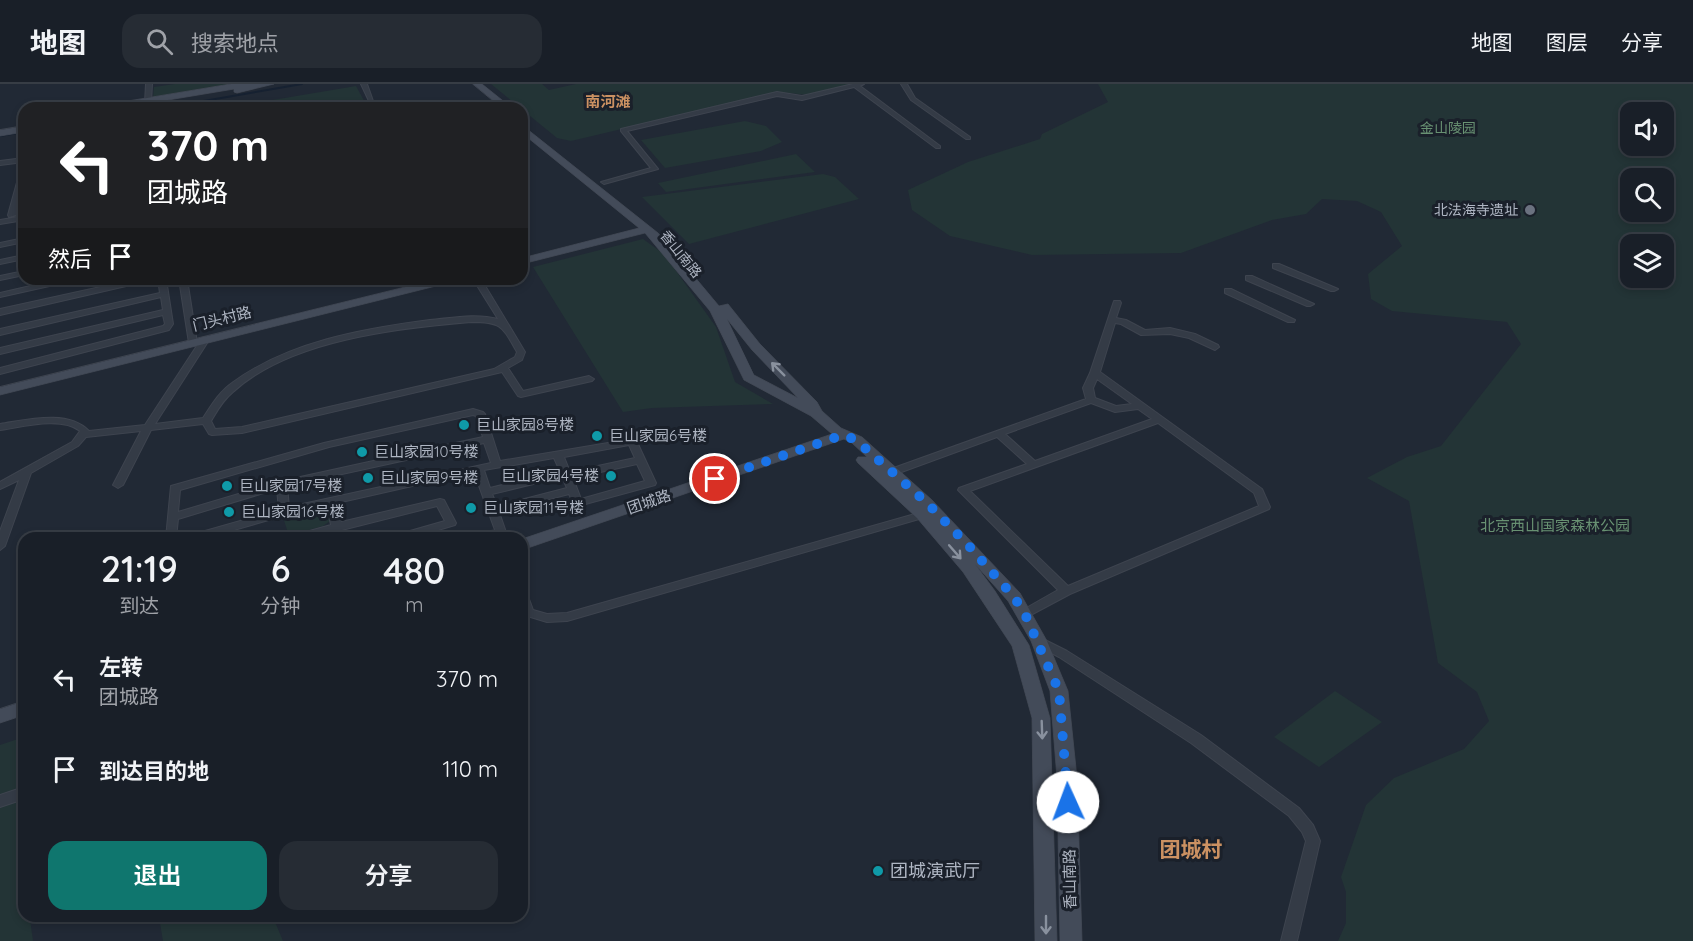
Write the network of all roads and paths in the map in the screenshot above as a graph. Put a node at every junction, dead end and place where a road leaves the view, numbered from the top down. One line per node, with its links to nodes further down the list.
1 (149, 84): 12 (street)
2 (246, 84): 13 (street)
3 (257, 84): 14 (street)
4 (270, 84): 16 (street)
5 (284, 84): 15 (street)
6 (364, 84): 11 (street)
7 (467, 84): 17 (street)
8 (477, 84): 18 (street)
9 (904, 84): 23 (street)
10 (858, 85): 24 (street); 27 (street)
11 (371, 100)
12 (147, 102)
13 (157, 102)
14 (158, 102)
15 (161, 102)
16 (165, 102)
17 (490, 102)
18 (500, 102)
19 (528, 124): 27 (street, 香山南路)
20 (18, 126): 21 (street)
21 (0, 129)
22 (528, 133): 32 (street, 香山南路)
23 (968, 138)
24 (938, 147)
25 (18, 161): 26 (street)
26 (0, 163)
27 (604, 182): 73 (street, 香山南路, one-way to 27)
28 (18, 192): 29 (street)
29 (12, 215)
30 (18, 219): 31 (street)
31 (0, 222)
32 (647, 229): 36 (street); 73 (street, 香山南路)
33 (18, 241): 34 (street)
34 (0, 245)
35 (18, 258): 37 (street)
36 (528, 259)
37 (0, 262)
38 (1276, 266): 49 (street)
39 (18, 274): 40 (street)
40 (0, 278)
41 (1249, 278): 55 (street)
42 (44, 285): 52 (street)
43 (70, 285): 53 (street)
44 (121, 285): 53 (street)
45 (163, 285): 51 (street)
46 (185, 285): 63 (street)
47 (428, 285): 63 (street, 门头村路)
48 (481, 285): 61 (street)
49 (1335, 289)
50 (1228, 291): 60 (street)
51 (165, 294): 57 (street); 58 (street)
52 (0, 295)
53 (71, 296): 56 (street); 58 (street)
54 (1117, 303): 59 (street)
55 (1310, 304)
56 (0, 312)
57 (167, 312): 65 (street); 67 (street)
58 (74, 315): 62 (street)
59 (1112, 320): 64 (street); 68 (street)
60 (1291, 320)
61 (505, 325): 66 (street); 75 (street)
62 (0, 332)
63 (199, 342): 70 (street, 门头村路); 77 (street)
64 (1215, 347)
65 (0, 351)
66 (504, 368): 69 (street); 75 (street)
67 (0, 371)
68 (1095, 373): 71 (street); 72 (street)
69 (589, 379)
70 (0, 391)
71 (1091, 400): 72 (street); 79 (street)
72 (1139, 406): 74 (street)
73 (816, 413): 80 (street, 香山南路)
74 (1158, 420): 85 (street); 108 (street)
75 (206, 421): 77 (street)
76 (0, 426): 78 (street)
77 (148, 427): 78 (street); 90 (street)
78 (84, 434): 87 (street)
79 (999, 434): 85 (street); 88 (street)
80 (843, 435): 88 (street, 香山南路); 98 (street, 香山南路); 106 (street, 团城路)
81 (488, 438): 84 (street); 91 (street); 99 (street)
82 (558, 455): 83 (street); 84 (street); 89 (street)
83 (640, 460): 89 (street); 93 (street)
84 (496, 464): 86 (street)
85 (1034, 465): 108 (street)
86 (478, 468): 94 (street); 95 (street)
87 (27, 471): 92 (street); 107 (street)
88 (892, 472): 110 (street, 香山南路)
89 (567, 474): 93 (street); 94 (street)
90 (118, 484)
91 (282, 484): 97 (street); 99 (street)
92 (0, 486)
93 (573, 490): 96 (street)
94 (486, 492): 96 (street)
95 (331, 501): 97 (street); 100 (street)
96 (492, 510): 105 (street)
97 (284, 512): 102 (street)
98 (922, 514): 109 (street); 116 (street, 香山南路, one-way to 116)
99 (173, 517): 101 (street)
100 (337, 527): 103 (street); 104 (street)
101 (172, 532)
102 (216, 532)
103 (320, 532)
104 (420, 532)
105 (500, 532)
106 (528, 543)
107 (0, 546)
108 (1066, 591): 110 (street)
109 (528, 612)
110 (1025, 614): 111 (street, 香山南路)
111 (1039, 641): 117 (street, 香山南路); 118 (street)
112 (18, 710): 113 (street)
113 (0, 716)
114 (18, 795): 115 (street)
115 (0, 801)
116 (1046, 941)
117 (1071, 941)
118 (1289, 941)

